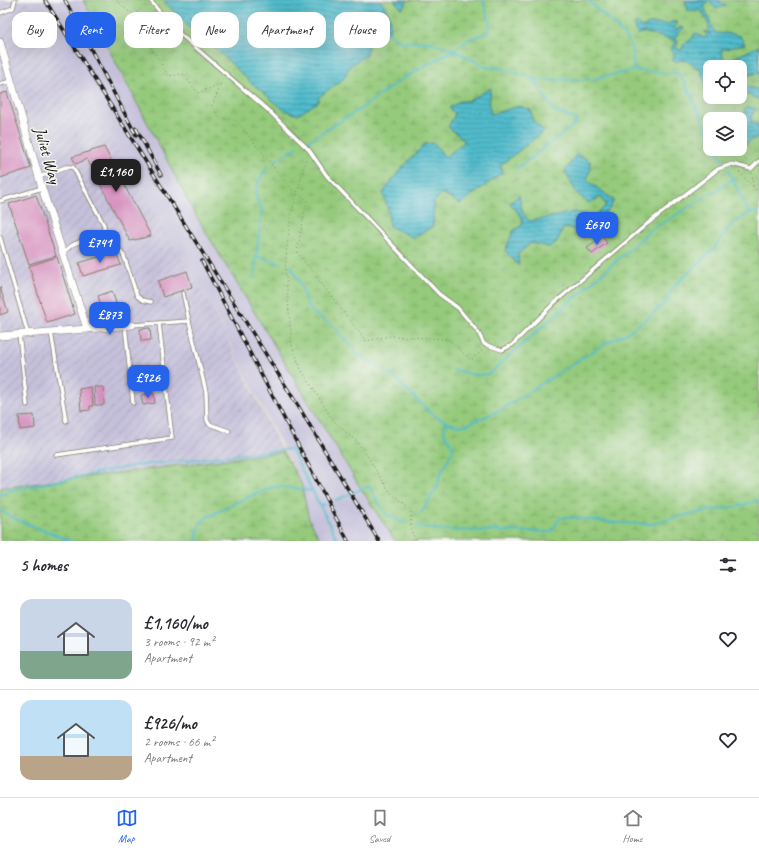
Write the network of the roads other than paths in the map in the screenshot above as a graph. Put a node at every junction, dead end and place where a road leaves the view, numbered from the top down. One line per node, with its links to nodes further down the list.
1 (15, 0): 3 (lane)
2 (150, 0): 7 (lane)
3 (0, 13)
4 (0, 42): 5 (street, Juliet Way)
5 (11, 81): 6 (lane); 8 (street, Juliet Way)
6 (0, 84)
7 (759, 162)
8 (39, 177): 9 (street, Juliet Way); 11 (lane)
9 (42, 188): 10 (lane); 13 (street, Juliet Way)
10 (0, 201)
11 (104, 230): 13 (lane); 15 (lane)
12 (0, 237): 22 (lane)
13 (63, 253): 19 (street, Juliet Way)
14 (183, 293): 16 (lane)
15 (151, 302)
16 (189, 321): 17 (lane); 27 (lane)
17 (159, 323): 18 (lane); 28 (lane)
18 (128, 325): 19 (street); 24 (lane)
19 (87, 329): 20 (street)
20 (51, 332): 22 (street); 26 (lane)
21 (19, 334): 22 (street); 23 (street); 25 (lane)
22 (28, 334)
23 (0, 336)
24 (133, 403)
25 (27, 405)
26 (66, 421)
27 (230, 431)
28 (56, 455)

